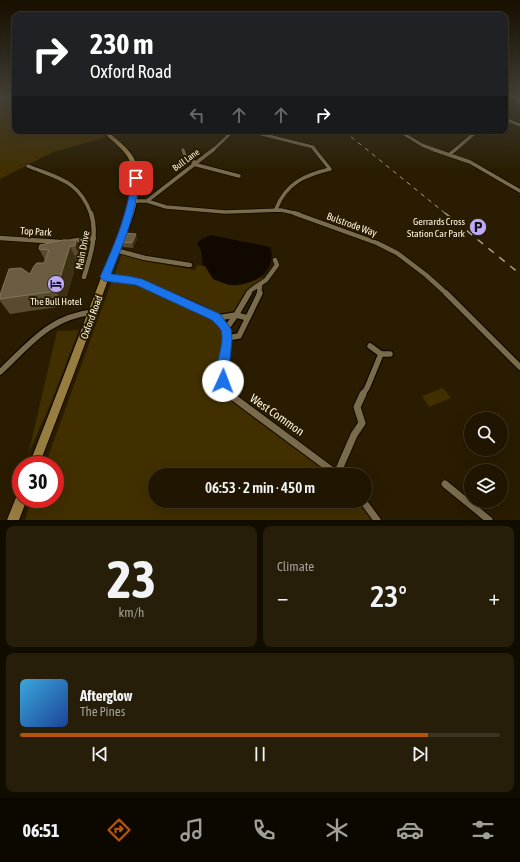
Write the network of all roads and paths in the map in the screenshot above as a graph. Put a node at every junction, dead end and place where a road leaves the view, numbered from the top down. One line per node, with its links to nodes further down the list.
1 (107, 134): 12 (main road, Oxford Road)
2 (230, 134): 8 (street, Bull Lane)
3 (261, 134): 14 (street)
4 (404, 134): 7 (street)
5 (473, 134): 7 (street)
6 (183, 150): 8 (street)
7 (450, 154): 11 (street)
8 (194, 163): 10 (street); 13 (street, Bull Lane)
9 (28, 166): 16 (street, Main Drive)
10 (239, 176)
11 (520, 191)
12 (133, 201): 13 (street, Bulstrode Way); 17 (main road, Oxford Road)
13 (148, 201): 14 (street, Bulstrode Way)
14 (276, 209): 34 (street, Bulstrode Way)
15 (0, 238): 16 (street, Top Park)
16 (94, 238): 20 (street, Main Drive)
17 (115, 250): 19 (street); 21 (main road, Oxford Road)
18 (275, 260): 22 (street)
19 (190, 265)
20 (84, 277)
21 (104, 277): 25 (main road, Oxford Road); 27 (street, West Common)
22 (260, 285): 23 (street); 24 (street)
23 (243, 303): 24 (street); 26 (street)
24 (254, 305): 28 (street)
25 (93, 312): 35 (street); 36 (main road, Oxford Road)
26 (236, 315): 27 (street); 28 (street); 29 (street)
27 (218, 318): 29 (street, West Common)
28 (248, 318): 30 (street)
29 (226, 329): 30 (street, West Common)
30 (227, 338): 37 (street, West Common)
31 (370, 346): 32 (street)
32 (381, 354): 33 (street); 38 (street)
33 (390, 354)
34 (520, 367)
35 (0, 372)
36 (37, 456)
37 (330, 468)
38 (340, 468)
39 (445, 484): 44 (street)
40 (18, 508): 42 (main road)
41 (368, 508): 43 (street)
42 (13, 520)
43 (377, 520)
44 (489, 520)

